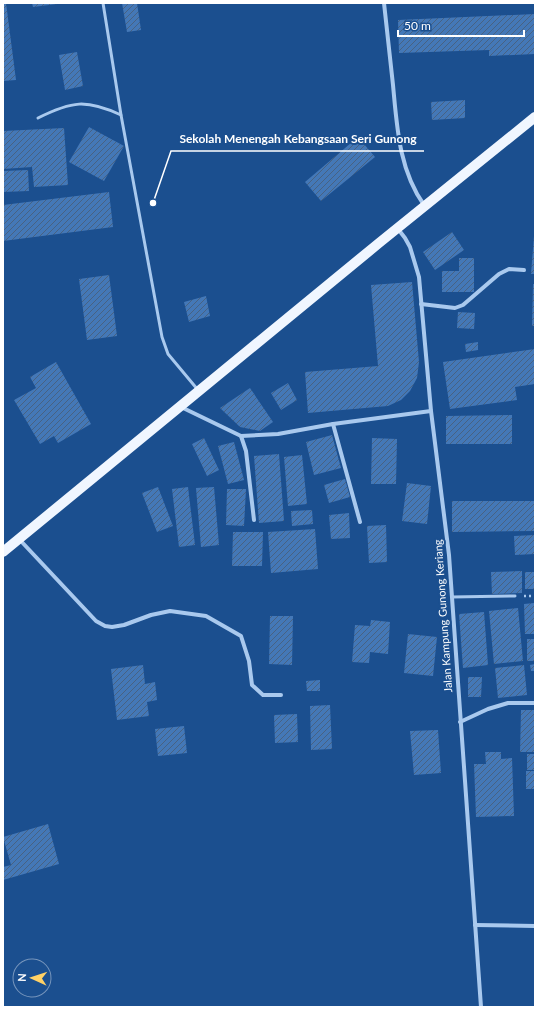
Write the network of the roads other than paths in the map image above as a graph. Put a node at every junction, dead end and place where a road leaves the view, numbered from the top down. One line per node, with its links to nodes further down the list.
1 (103, 3): 3 (lane)
2 (384, 3): 6 (street)
3 (122, 115): 5 (lane); 10 (lane)
4 (535, 117): 6 (main road)
5 (38, 118)
6 (425, 206): 7 (main road)
7 (398, 229): 9 (street, Jalan Kampung Gunong Keriang); 10 (main road)
8 (524, 270): 9 (street)
9 (422, 304): 12 (street, Jalan Kampung Gunong Keriang)
10 (199, 391): 11 (main road)
11 (180, 407): 14 (street); 17 (main road)
12 (431, 411): 13 (street); 20 (street, Jalan Kampung Gunong Keriang)
13 (333, 424): 14 (street); 16 (street)
14 (240, 436): 15 (street)
15 (254, 520)
16 (360, 522)
17 (19, 539): 18 (main road); 21 (street)
18 (3, 552)
19 (515, 596): 20 (lane)
20 (452, 597): 23 (street, Jalan Kampung Gunong Keriang)
21 (281, 695)
22 (535, 703): 23 (street)
23 (460, 722): 24 (street, Jalan Kampung Gunong Keriang)
24 (475, 925): 25 (street); 26 (street, Jalan Kampung Gunong Keriang)
25 (535, 926)
26 (480, 1007)

